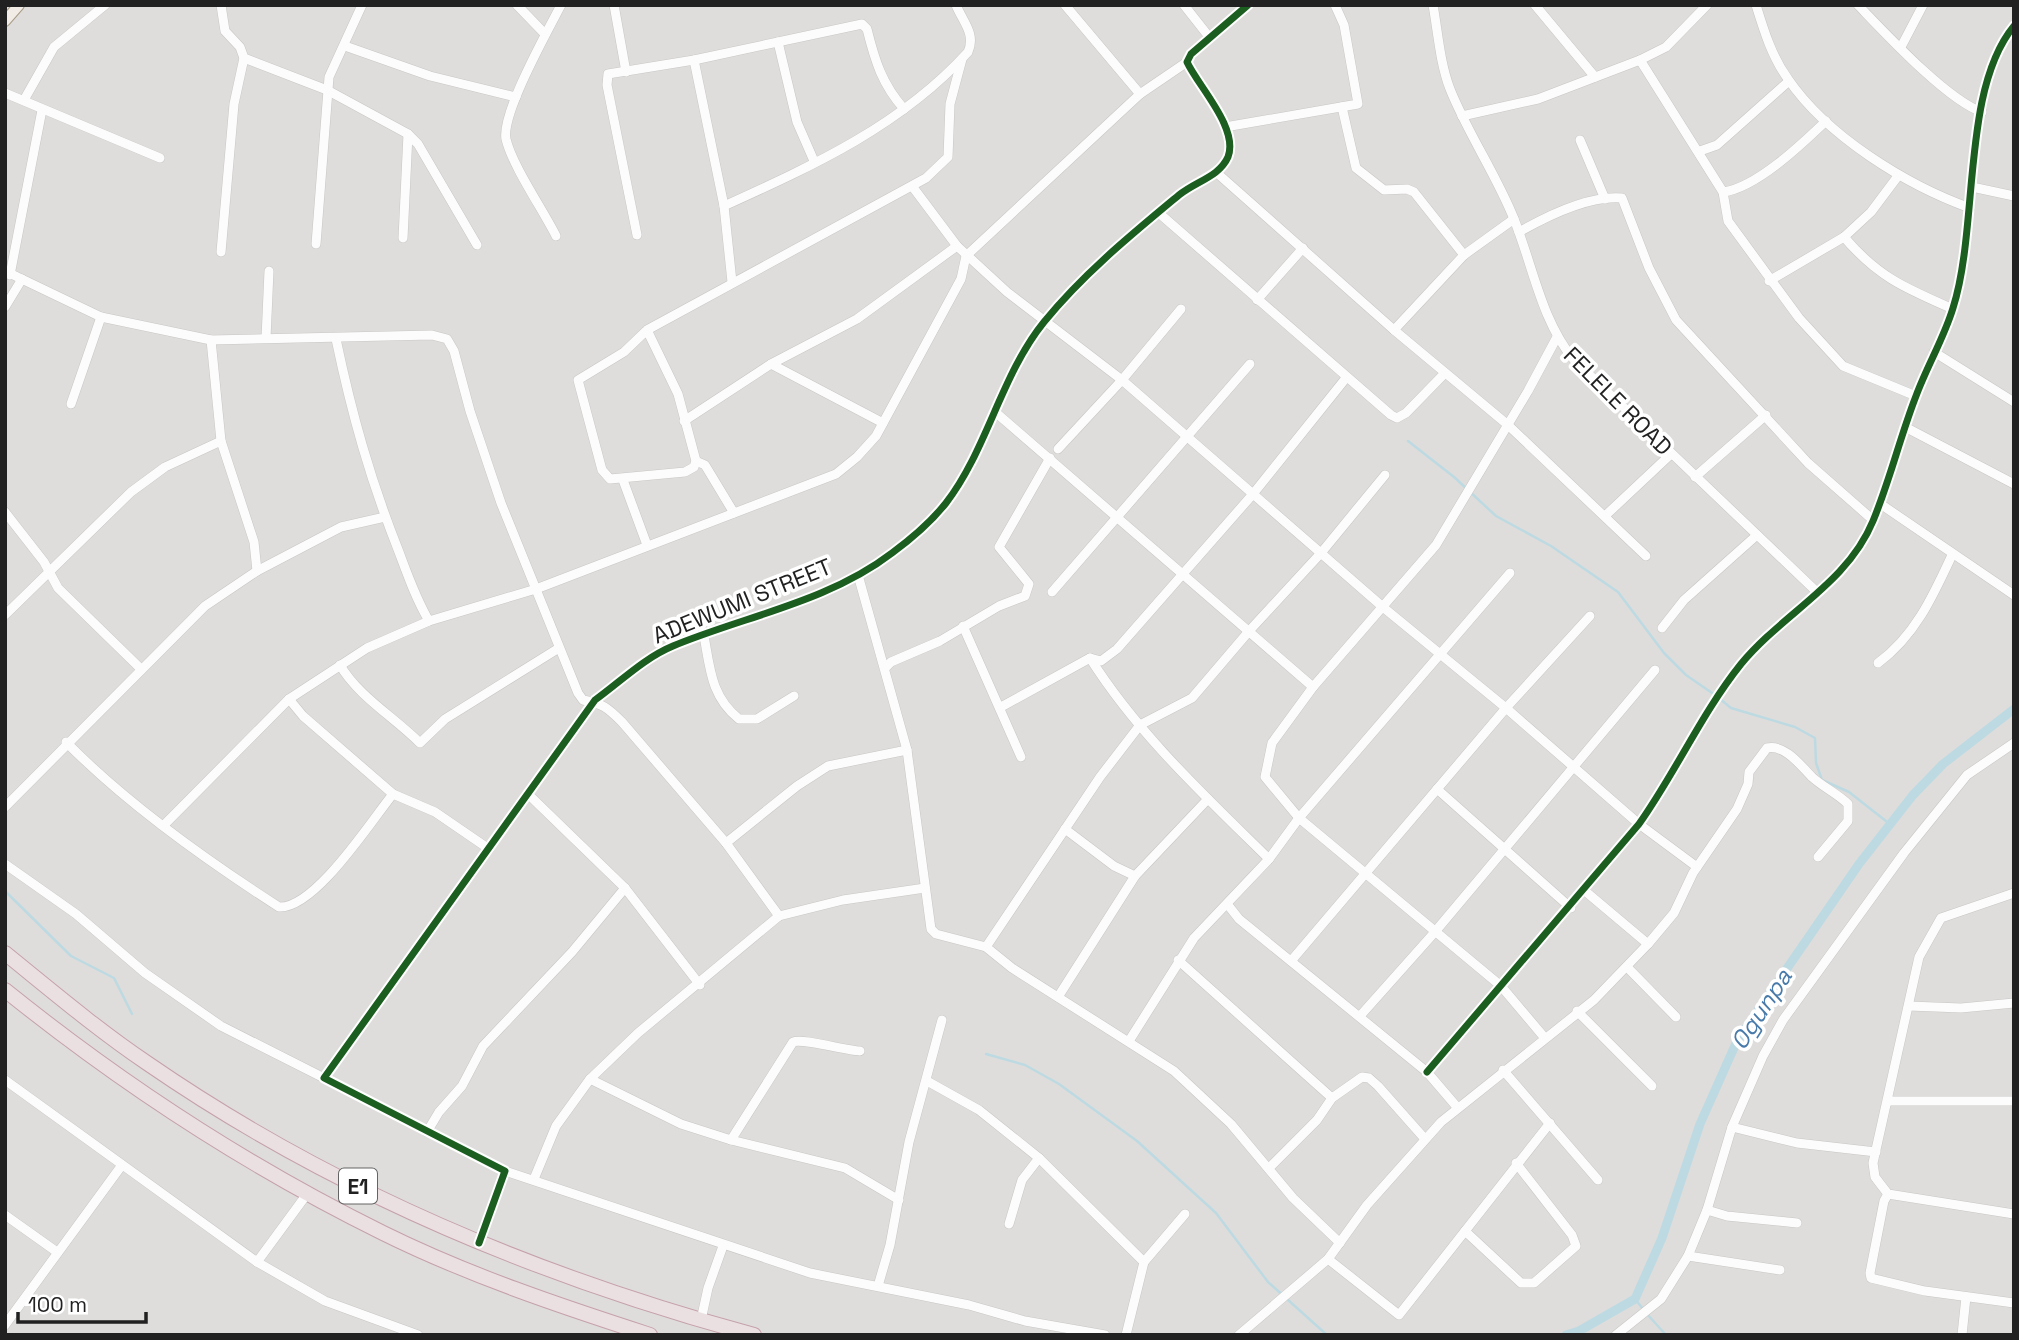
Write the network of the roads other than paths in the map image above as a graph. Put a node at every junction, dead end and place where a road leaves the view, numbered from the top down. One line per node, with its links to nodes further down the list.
1 (19, 5): 19 (main road)
2 (105, 5): 38 (street)
3 (220, 5): 26 (street)
4 (362, 5): 24 (street)
5 (517, 5): 21 (street)
6 (561, 5): 21 (street)
7 (614, 5): 31 (street)
8 (956, 5): 27 (street)
9 (1065, 5): 36 (street)
10 (1184, 5): 22 (street)
11 (1248, 5): 22 (street)
12 (1335, 5): 39 (street)
13 (1433, 5): 43 (street, FELELE ROAD)
14 (1535, 5): 32 (street)
15 (1707, 5): 29 (street)
16 (1756, 5): 33 (street)
17 (1858, 5): 25 (street)
18 (1923, 5): 25 (street)
19 (5, 21)
20 (2014, 26): 42 (street)
21 (545, 34): 37 (street)
22 (1210, 38): 30 (street)
23 (778, 42): 28 (street); 40 (street); 50 (street)
24 (345, 46): 34 (street); 37 (street)
25 (1901, 47): 42 (street)
26 (244, 58): 34 (street); 71 (street)
27 (962, 59): 40 (street); 53 (street)
28 (694, 60): 31 (street); 58 (street)
29 (1640, 60): 32 (street); 48 (street)
30 (1187, 62): 36 (street); 45 (street)
31 (626, 72): 64 (street)
32 (1595, 77): 43 (street)
33 (1789, 81): 44 (street); 48 (street)
34 (327, 90): 46 (street); 67 (street)
35 (5, 93): 38 (street)
36 (1140, 94): 73 (street)
37 (516, 97): 63 (street)
38 (24, 100): 41 (street)
39 (1342, 107): 45 (street); 72 (street)
40 (904, 109): 50 (street)
41 (42, 110): 49 (street); 75 (street)
42 (1982, 112): 54 (street)
43 (1462, 116): 61 (street, FELELE ROAD)
44 (1826, 121): 52 (street); 55 (street)
45 (1225, 127): 51 (street)
46 (408, 134): 66 (street); 68 (street)
47 (1580, 140): 57 (street)
48 (1700, 151): 55 (street)
49 (160, 158)
50 (814, 161): 58 (street)
51 (1217, 173): 60 (street, ADEWUMI STREET); 70 (street)
52 (1898, 176): 59 (street); 65 (street)
53 (912, 186): 69 (street); 78 (street)
54 (1972, 187): 56 (street); 59 (street)
55 (1723, 192): 77 (street)
56 (2014, 196)
57 (1605, 199): 62 (street); 101 (street)
58 (724, 206): 78 (street)
59 (1970, 208): 82 (street)
60 (1160, 214): 79 (street); 84 (street, ADEWUMI STREET)
61 (1514, 219): 62 (street, FELELE ROAD); 72 (street)
62 (1519, 232): 87 (street, FELELE ROAD)
63 (556, 236)
64 (636, 236)
65 (1844, 237): 77 (street); 82 (street)
66 (404, 238)
67 (316, 244)
68 (477, 245)
69 (957, 246): 73 (street); 92 (street)
70 (1303, 248): 79 (street); 86 (street)
71 (220, 252)
72 (1464, 255): 86 (street)
73 (967, 256): 84 (street); 103 (street)
74 (269, 271): 88 (street)
75 (7, 273): 76 (street)
76 (22, 279): 80 (street); 83 (street)
77 (1769, 281): 97 (street)
78 (733, 282): 85 (street)
79 (1256, 300): 95 (street)
80 (5, 307)
81 (1181, 309): 96 (street)
82 (1953, 309): 91 (street)
83 (101, 317): 90 (street); 99 (street)
84 (1044, 322): 96 (street); 100 (street, ADEWUMI STREET)
85 (647, 330): 102 (street); 114 (street)
86 (1394, 330): 94 (street)
87 (1557, 337): 104 (street); 109 (street, FELELE ROAD)
88 (266, 338): 89 (street); 90 (street)
89 (336, 339): 121 (street); 134 (street)
90 (211, 340): 107 (street)
91 (1934, 352): 97 (street); 98 (street)
92 (771, 364): 102 (street); 103 (street)
93 (1250, 364): 106 (street)
94 (1445, 373): 95 (street); 104 (street)
95 (1346, 378): 116 (street)
96 (1122, 380): 106 (street); 108 (street)
97 (1916, 396): 105 (street)
98 (2014, 402)
99 (71, 404)
100 (994, 411): 110 (street); 132 (street, ADEWUMI STREET)
101 (1766, 415): 113 (street); 123 (street)
102 (684, 421): 111 (street)
103 (883, 423): 119 (street)
104 (1508, 425): 120 (street); 138 (street)
105 (1906, 427): 115 (street); 117 (street)
106 (1188, 436): 116 (street); 122 (street)
107 (221, 441): 129 (street); 130 (street)
108 (1058, 449)
109 (1671, 454): 113 (street, FELELE ROAD); 120 (street)
110 (1050, 458): 122 (street); 142 (street)
111 (696, 461): 114 (street); 119 (street)
112 (1385, 475): 126 (street)
113 (1695, 477): 124 (street, FELELE ROAD)
114 (623, 480): 125 (street)
115 (2014, 484)
116 (1253, 494): 126 (street); 133 (street)
117 (1879, 503): 123 (street); 128 (street)
118 (5, 512): 130 (street)
119 (734, 513): 125 (street)
120 (1606, 515): 127 (street)
121 (385, 517): 129 (street); 141 (street)
122 (1116, 519): 133 (street); 135 (street)
123 (1873, 520): 136 (street)
124 (1757, 535): 136 (street, FELELE ROAD); 143 (street)
125 (648, 545): 134 (street)
126 (1321, 553): 138 (street); 144 (street)
127 (1646, 555)
128 (1952, 555): 137 (street); 149 (street)
129 (257, 571): 151 (street)
130 (48, 572): 139 (street); 151 (street)
131 (1510, 573): 147 (street)
132 (858, 575): 145 (street, ADEWUMI STREET); 152 (street)
133 (1181, 575): 144 (street); 148 (street)
134 (536, 589): 141 (street); 146 (street)
135 (1052, 592)
136 (1818, 593): 172 (street)
137 (2014, 595)
138 (1384, 608): 147 (street); 154 (street)
139 (5, 615)
140 (1590, 616): 159 (street)
141 (429, 621): 150 (street)
142 (963, 626): 152 (street); 158 (street)
143 (1662, 628)
144 (1250, 630): 154 (street); 160 (street)
145 (704, 636): 155 (street); 157 (street, ADEWUMI STREET)
146 (559, 648): 150 (street); 157 (street)
147 (1440, 654): 159 (street); 171 (street)
148 (1090, 658): 158 (street); 160 (street)
149 (1878, 663)
150 (340, 665): 156 (street)
151 (141, 668): 161 (street)
152 (885, 668): 163 (street)
153 (1656, 670): 165 (street)
154 (1313, 688): 171 (street)
155 (794, 696)
156 (289, 699): 167 (street); 173 (street)
157 (595, 701): 168 (street, ADEWUMI STREET); 175 (street)
158 (1001, 706): 164 (street)
159 (1506, 708): 165 (street); 166 (street)
160 (1140, 726): 169 (street); 174 (street)
161 (66, 742): 170 (street); 173 (street)
162 (2014, 743): 223 (street)
163 (907, 750): 175 (street); 185 (street)
164 (1021, 757)
165 (1573, 765): 172 (street); 177 (street)
166 (1437, 789): 177 (street); 182 (street)
167 (393, 794): 173 (street); 176 (street)
168 (529, 795): 176 (street, ADEWUMI STREET); 184 (street)
169 (1208, 799): 179 (street); 183 (street)
170 (5, 807)
171 (1298, 818): 179 (street); 182 (street)
172 (1639, 824): 181 (street); 186 (street)
173 (164, 825)
174 (1065, 829): 183 (street); 193 (street)
175 (726, 843): 190 (street)
176 (489, 849): 213 (street, ADEWUMI STREET)
177 (1502, 849): 189 (street); 191 (street)
178 (1818, 857): 181 (street)
179 (1269, 859): 188 (street)
180 (5, 864): 213 (street)
181 (1697, 867): 192 (street)
182 (1366, 875): 191 (street); 196 (street)
183 (1135, 876): 201 (street)
184 (625, 888): 198 (street); 224 (street)
185 (925, 888): 190 (street); 193 (street)
186 (1585, 891): 189 (street); 192 (street)
187 (2014, 894): 203 (street)
188 (1228, 905): 195 (street); 196 (street)
189 (1570, 908): 199 (street)
190 (779, 916): 198 (street)
191 (1434, 933): 199 (street); 205 (street)
192 (1648, 944): 197 (street)
193 (986, 947): 201 (street)
194 (5, 953): 245 (highway, E1)
195 (1178, 960): 209 (street); 218 (street)
196 (1291, 961): 205 (street)
197 (1627, 967): 204 (street); 206 (street)
198 (700, 985): 214 (street)
199 (1501, 986): 208 (street); 212 (street)
200 (5, 990): 235 (highway, E1)
201 (1058, 996): 209 (street)
202 (2014, 1003): 203 (street)
203 (1909, 1006): 219 (street)
204 (1577, 1011): 208 (street); 217 (street)
205 (1360, 1016): 212 (street)
206 (1676, 1017)
207 (942, 1020): 216 (street)
208 (1544, 1037): 211 (street)
209 (1129, 1041): 231 (street)
210 (860, 1051): 226 (street)
211 (1503, 1070): 221 (street); 222 (street)
212 (1427, 1072): 221 (street)
213 (324, 1078): 224 (street)
214 (590, 1079): 226 (street); 233 (street)
215 (5, 1080): 230 (street)
216 (927, 1081): 228 (street); 237 (street)
217 (1652, 1086)
218 (1332, 1098): 225 (street); 231 (street)
219 (1889, 1101): 220 (street); 227 (street)
220 (2014, 1101)
221 (1457, 1107): 225 (street)
222 (1550, 1123): 229 (street); 234 (street)
223 (1732, 1127): 227 (street); 238 (street)
224 (427, 1132): 232 (street)
225 (1425, 1139): 246 (street)
226 (730, 1140): 237 (street)
227 (1876, 1152): 236 (street)
228 (1039, 1158): 243 (street); 252 (street)
229 (1516, 1163): 244 (street); 244 (street)
230 (122, 1165): 248 (street); 251 (street)
231 (1269, 1168): 246 (street)
232 (505, 1171): 233 (street); 245 (street)
233 (534, 1179): 247 (street)
234 (1598, 1180)
235 (307, 1194): 251 (street); 260 (highway, E1)
236 (1888, 1194): 240 (street); 255 (street)
237 (900, 1200): 254 (street)
238 (1707, 1210): 242 (street); 249 (street)
239 (1185, 1214): 252 (street)
240 (2014, 1214)
241 (5, 1215): 248 (street)
242 (1797, 1223)
243 (1009, 1224)
244 (1465, 1231): 250 (street)
245 (479, 1242): 257 (highway, E1)
246 (1340, 1242): 250 (street)
247 (723, 1246): 254 (street); 257 (street)
248 (57, 1252): 258 (street)
249 (1688, 1256): 253 (street); 265 (street)
250 (1328, 1259): 264 (street)
251 (257, 1262): 259 (street)
252 (1144, 1262): 263 (street)
253 (1780, 1270)
254 (878, 1286): 262 (street)
255 (1966, 1297): 256 (street); 266 (street)
256 (2014, 1303)
257 (701, 1321): 261 (highway, E1)
258 (5, 1325)
259 (418, 1335)
260 (650, 1335)
261 (754, 1335)
262 (1105, 1335)
263 (1126, 1335)
264 (1239, 1335)
265 (1616, 1335)
266 (1962, 1335)

